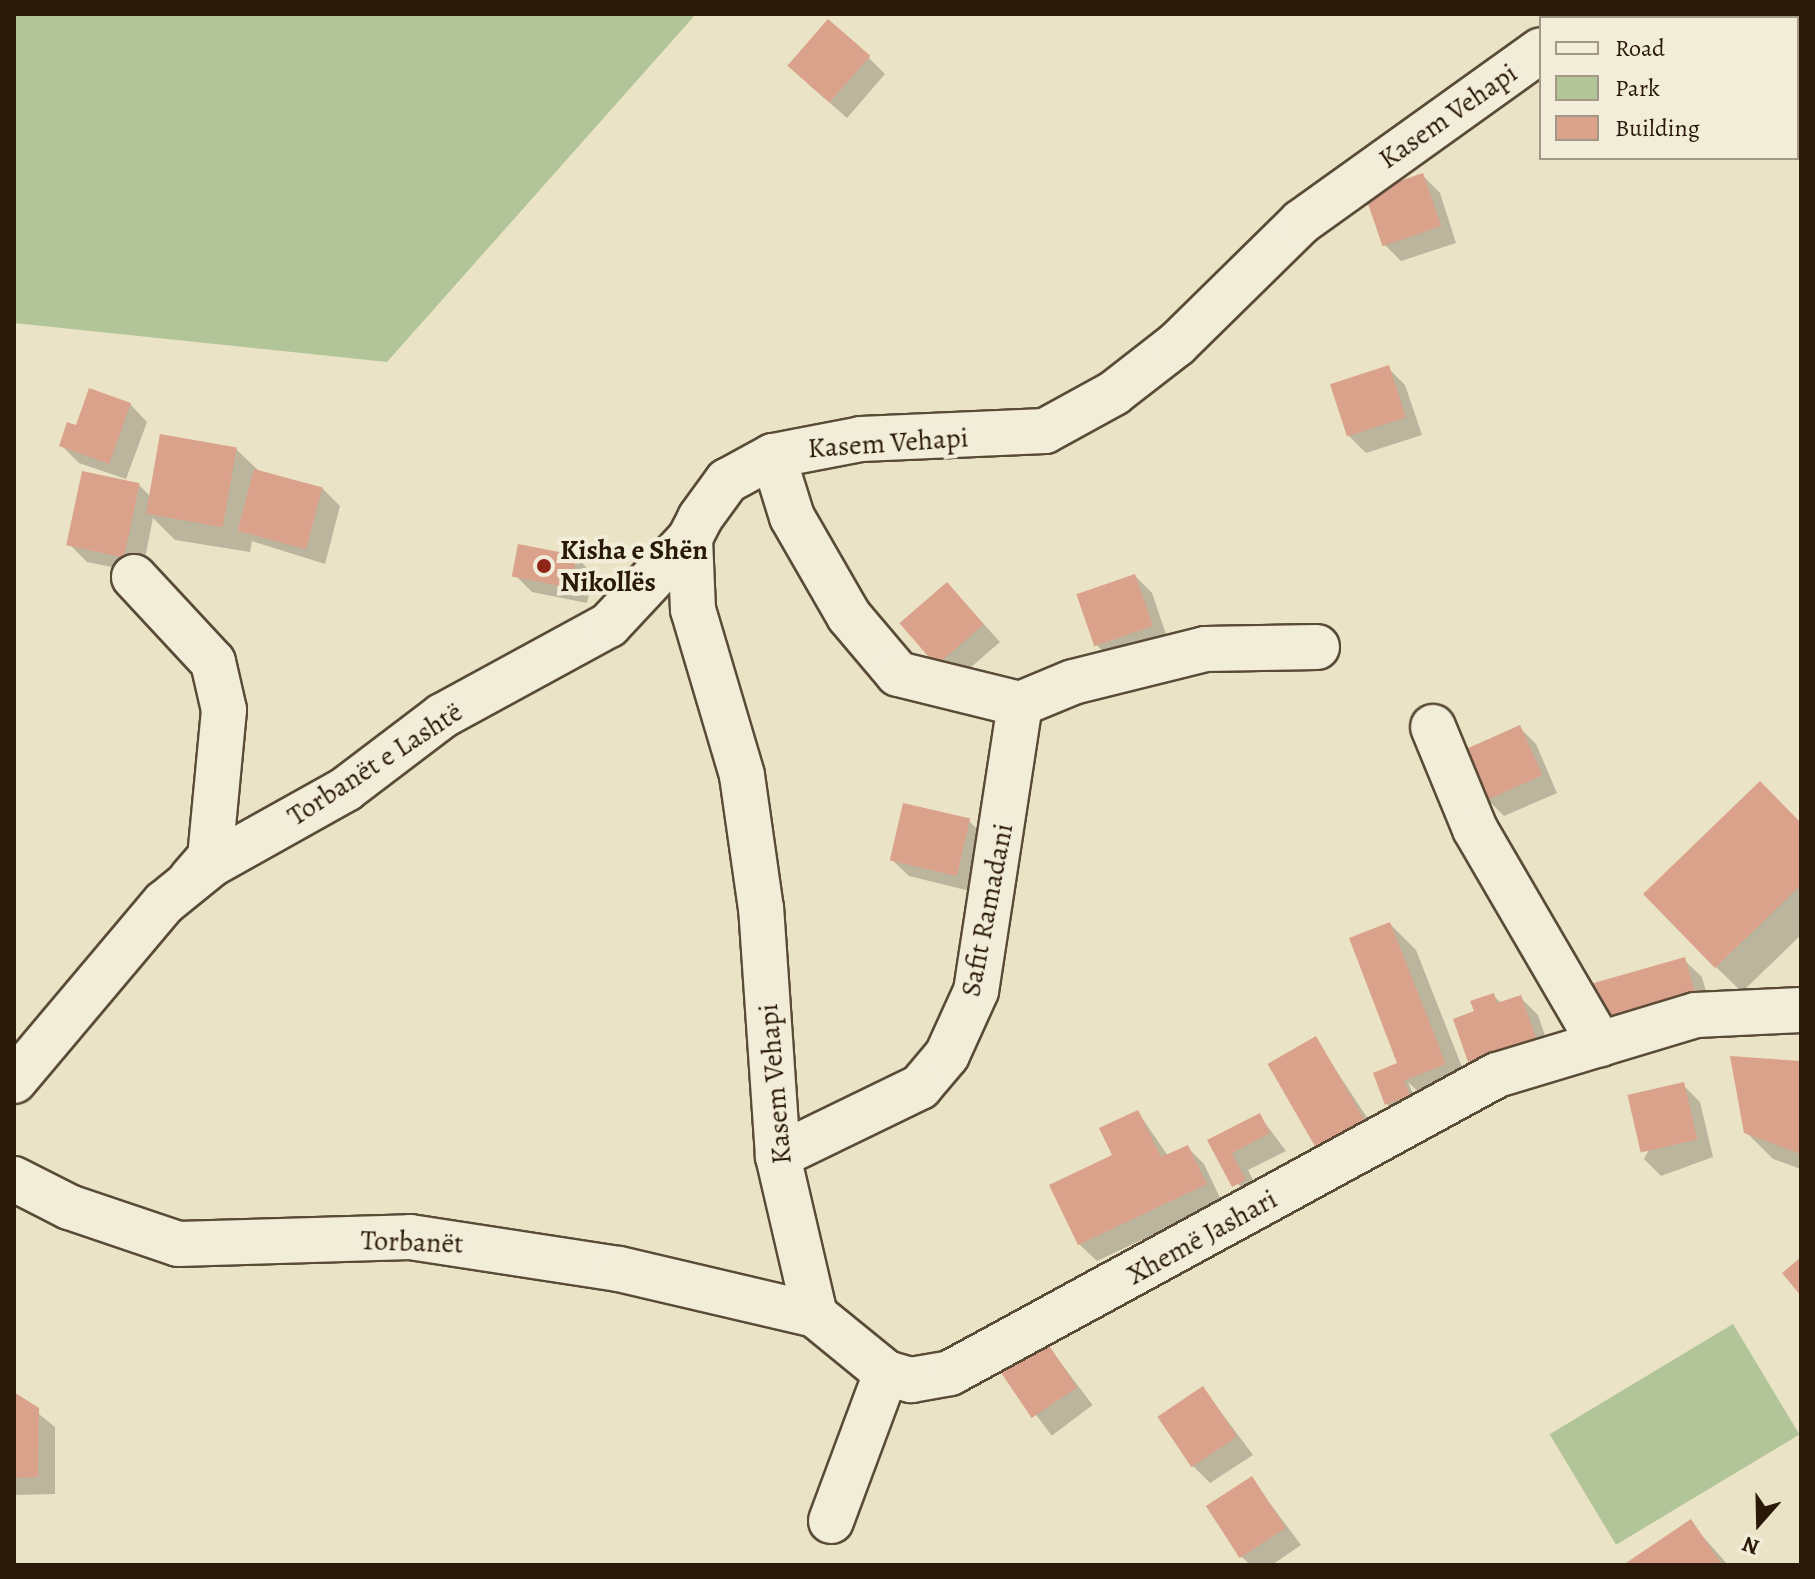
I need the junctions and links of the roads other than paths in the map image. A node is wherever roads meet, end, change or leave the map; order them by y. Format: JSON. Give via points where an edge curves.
{"nodes":[{"id":1,"x":1539,"y":51,"type":"edge"},
{"id":2,"x":773,"y":456,"type":"junction"},
{"id":3,"x":690,"y":538,"type":"junction"},
{"id":4,"x":134,"y":577,"type":"dead end"},
{"id":5,"x":1317,"y":647,"type":"dead end"},
{"id":6,"x":1020,"y":704,"type":"junction"},
{"id":7,"x":1433,"y":727,"type":"dead end"},
{"id":8,"x":183,"y":887,"type":"junction"},
{"id":9,"x":1801,"y":1010,"type":"edge"},
{"id":10,"x":1600,"y":1044,"type":"junction"},
{"id":11,"x":14,"y":1081,"type":"edge"},
{"id":12,"x":778,"y":1156,"type":"junction"},
{"id":13,"x":14,"y":1179,"type":"edge"},
{"id":14,"x":815,"y":1315,"type":"junction"},
{"id":15,"x":886,"y":1373,"type":"junction"},
{"id":16,"x":831,"y":1521,"type":"dead end"}],
"edges":[{"from":1,"to":2,"type":"street","name":"Kasem Vehapi","via":[[1301,222],[1177,344],[1114,393],[1045,431],[861,439]]},
{"from":2,"to":3,"type":"street","name":"Kasem Vehapi","via":[[727,481]]},
{"from":2,"to":6,"type":"street","via":[[792,517],[849,616],[898,674]]},
{"from":3,"to":8,"type":"street","name":"Torbanët e Lashtë","via":[[609,625],[442,716],[346,789]]},
{"from":3,"to":12,"type":"street","name":"Kasem Vehapi","via":[[693,610],[742,775],[761,909]]},
{"from":4,"to":8,"type":"street","via":[[213,662],[224,710],[210,857]]},
{"from":5,"to":6,"type":"street","via":[[1205,649],[1073,682]]},
{"from":6,"to":12,"type":"street","name":"Safit Ramadani","via":[[976,991],[947,1055],[920,1087]]},
{"from":7,"to":10,"type":"street","via":[[1475,829]]},
{"from":8,"to":11,"type":"street","name":"Torbanët e Lashtë"},
{"from":9,"to":10,"type":"street","name":"Xhemë Jashari","via":[[1696,1015]]},
{"from":10,"to":15,"type":"street","name":"Xhemë Jashari","via":[[1497,1075],[950,1373],[911,1380]]},
{"from":12,"to":14,"type":"street","name":"Kasem Vehapi"},
{"from":13,"to":14,"type":"street","name":"Torbanët","via":[[178,1244],[410,1237],[510,1248]]},
{"from":14,"to":15,"type":"street"},
{"from":15,"to":16,"type":"street"}]}
